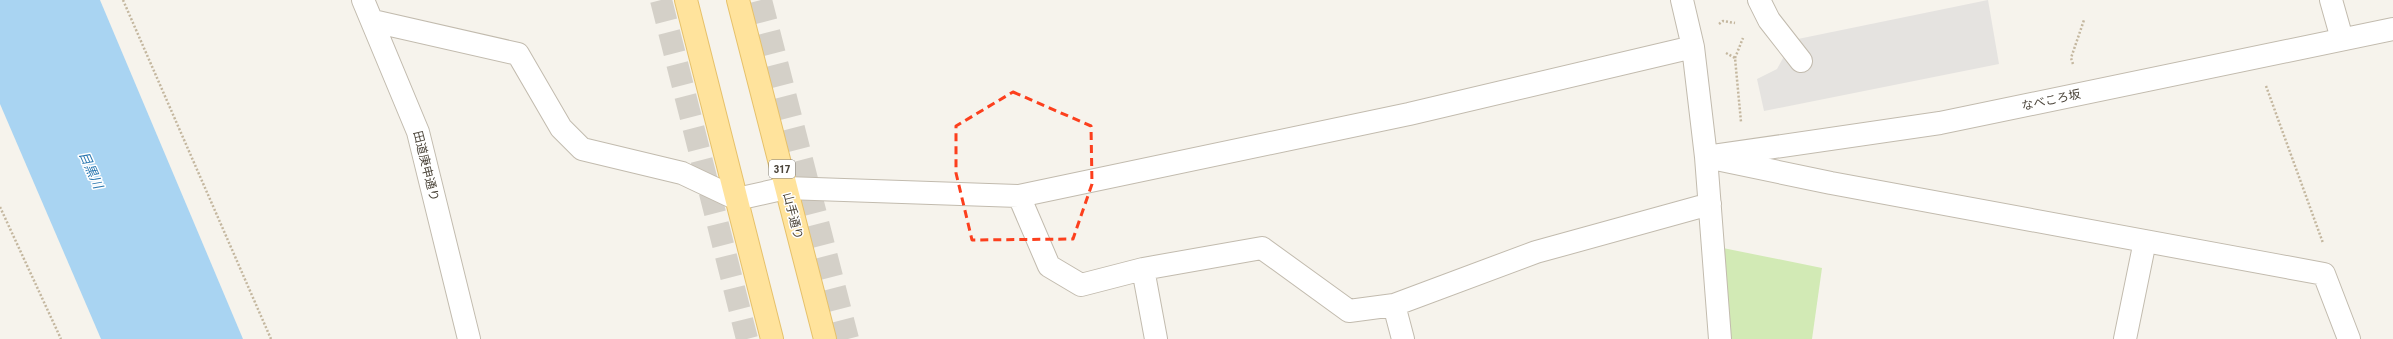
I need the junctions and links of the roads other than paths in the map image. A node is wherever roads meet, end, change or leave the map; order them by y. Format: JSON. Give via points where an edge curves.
{"nodes":[{"id":1,"x":363,"y":0,"type":"edge"},
{"id":2,"x":686,"y":0,"type":"edge"},
{"id":3,"x":738,"y":0,"type":"edge"},
{"id":4,"x":1682,"y":0,"type":"edge"},
{"id":5,"x":1760,"y":0,"type":"edge"},
{"id":6,"x":2331,"y":0,"type":"edge"},
{"id":7,"x":373,"y":21,"type":"junction"},
{"id":8,"x":2393,"y":29,"type":"edge"},
{"id":9,"x":2342,"y":39,"type":"junction"},
{"id":10,"x":1693,"y":47,"type":"junction"},
{"id":11,"x":1800,"y":61,"type":"dead end"},
{"id":12,"x":1706,"y":157,"type":"junction"},
{"id":13,"x":786,"y":188,"type":"junction"},
{"id":14,"x":1020,"y":196,"type":"junction"},
{"id":15,"x":737,"y":199,"type":"junction"},
{"id":16,"x":1710,"y":204,"type":"junction"},
{"id":17,"x":2145,"y":241,"type":"junction"},
{"id":18,"x":1143,"y":269,"type":"junction"},
{"id":19,"x":1394,"y":305,"type":"junction"},
{"id":20,"x":469,"y":339,"type":"edge"},
{"id":21,"x":772,"y":339,"type":"edge"},
{"id":22,"x":825,"y":339,"type":"edge"},
{"id":23,"x":1156,"y":339,"type":"edge"},
{"id":24,"x":1403,"y":339,"type":"edge"},
{"id":25,"x":1720,"y":339,"type":"edge"},
{"id":26,"x":2125,"y":339,"type":"edge"},
{"id":27,"x":2349,"y":339,"type":"edge"}],
"edges":[{"from":1,"to":7,"type":"street","name":"田道庚申通り"},
{"from":2,"to":15,"type":"main road"},
{"from":3,"to":13,"type":"main road","name":"山手通り","number":"317"},
{"from":4,"to":10,"type":"street"},
{"from":5,"to":11,"type":"street","via":[[1769,20]]},
{"from":6,"to":9,"type":"street"},
{"from":7,"to":15,"type":"street","via":[[518,54],[561,128],[582,149],[682,173]]},
{"from":7,"to":20,"type":"street","name":"田道庚申通り","via":[[418,132]]},
{"from":8,"to":9,"type":"street","name":"なべころ坂"},
{"from":9,"to":12,"type":"street","name":"なべころ坂","via":[[1940,123]]},
{"from":10,"to":12,"type":"street"},
{"from":10,"to":14,"type":"street","via":[[1409,114]]},
{"from":12,"to":16,"type":"street"},
{"from":12,"to":17,"type":"street"},
{"from":13,"to":14,"type":"street"},
{"from":13,"to":15,"type":"street"},
{"from":13,"to":22,"type":"main road","name":"山手通り","number":"317"},
{"from":14,"to":18,"type":"street","via":[[1049,266],[1081,284]]},
{"from":15,"to":21,"type":"main road"},
{"from":16,"to":19,"type":"street","via":[[1536,252]]},
{"from":16,"to":25,"type":"street"},
{"from":17,"to":26,"type":"street"},
{"from":17,"to":27,"type":"street","via":[[2324,274]]},
{"from":18,"to":19,"type":"street","via":[[1262,248],[1349,311]]},
{"from":18,"to":23,"type":"street"},
{"from":19,"to":24,"type":"street"}]}
